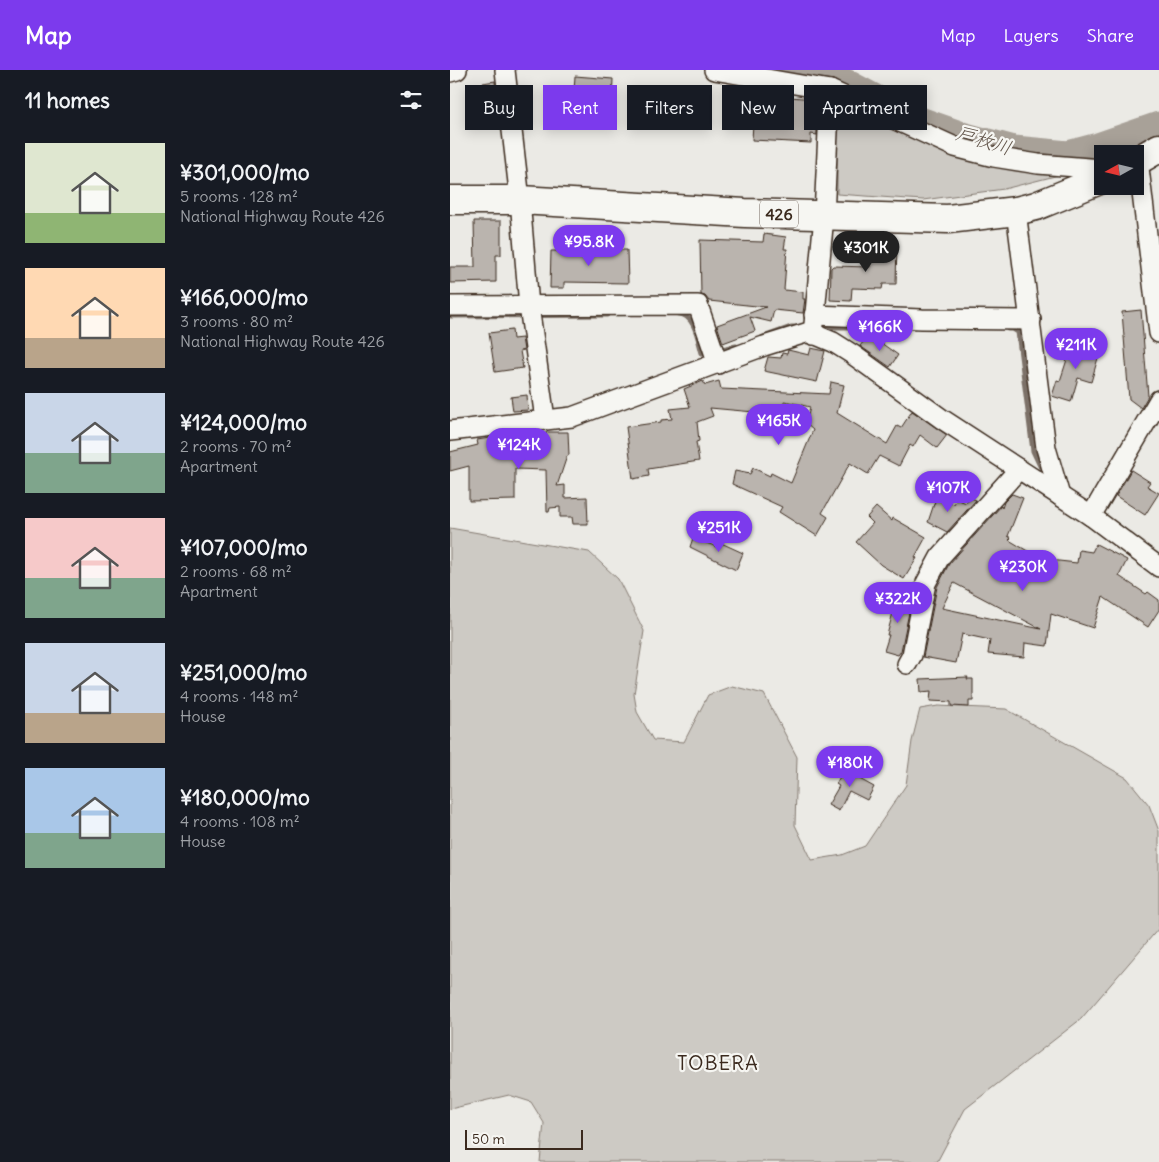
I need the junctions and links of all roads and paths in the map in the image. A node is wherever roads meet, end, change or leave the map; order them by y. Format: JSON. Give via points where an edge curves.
{"nodes":[{"id":1,"x":457,"y":70,"type":"edge"},
{"id":2,"x":505,"y":70,"type":"edge"},
{"id":3,"x":714,"y":70,"type":"edge"},
{"id":4,"x":450,"y":72,"type":"edge"},
{"id":5,"x":804,"y":86,"type":"edge"},
{"id":6,"x":828,"y":130,"type":"edge"},
{"id":7,"x":918,"y":130,"type":"edge"},
{"id":8,"x":1144,"y":156,"type":"edge"},
{"id":9,"x":1094,"y":168,"type":"edge"},
{"id":10,"x":1094,"y":182,"type":"edge"},
{"id":11,"x":450,"y":200,"type":"edge"},
{"id":12,"x":520,"y":200,"type":"junction"},
{"id":13,"x":1016,"y":211,"type":"junction"},
{"id":14,"x":824,"y":216,"type":"junction"},
{"id":15,"x":1154,"y":241,"type":"edge"},
{"id":16,"x":450,"y":306,"type":"edge"},
{"id":17,"x":530,"y":306,"type":"junction"},
{"id":18,"x":814,"y":315,"type":"junction"},
{"id":19,"x":1031,"y":320,"type":"junction"},
{"id":20,"x":1159,"y":333,"type":"edge"},
{"id":21,"x":813,"y":334,"type":"junction"},
{"id":22,"x":718,"y":364,"type":"junction"},
{"id":23,"x":1159,"y":400,"type":"edge"},
{"id":24,"x":545,"y":420,"type":"junction"},
{"id":25,"x":450,"y":431,"type":"edge"},
{"id":26,"x":1019,"y":469,"type":"junction"},
{"id":27,"x":1060,"y":496,"type":"junction"},
{"id":28,"x":1091,"y":516,"type":"junction"},
{"id":29,"x":1159,"y":567,"type":"edge"},
{"id":30,"x":907,"y":664,"type":"dead end"}],
"edges":[{"from":1,"to":4,"type":"street"},
{"from":2,"to":12,"type":"street"},
{"from":3,"to":5,"type":"street"},
{"from":6,"to":14,"type":"street"},
{"from":7,"to":9,"type":"street","via":[[955,147],[994,157]]},
{"from":8,"to":15,"type":"street"},
{"from":10,"to":13,"type":"highway","number":"426"},
{"from":11,"to":12,"type":"highway","number":"426"},
{"from":12,"to":14,"type":"highway","number":"426"},
{"from":12,"to":17,"type":"street"},
{"from":13,"to":14,"type":"highway","number":"426","via":[[948,219]]},
{"from":13,"to":19,"type":"street"},
{"from":14,"to":18,"type":"street"},
{"from":15,"to":20,"type":"street"},
{"from":16,"to":17,"type":"street"},
{"from":17,"to":22,"type":"street","via":[[698,304]]},
{"from":17,"to":24,"type":"street"},
{"from":18,"to":19,"type":"street"},
{"from":18,"to":21,"type":"street"},
{"from":19,"to":27,"type":"street","via":[[1046,448]]},
{"from":21,"to":22,"type":"street","via":[[809,332],[773,343]]},
{"from":21,"to":26,"type":"street","via":[[852,354]]},
{"from":22,"to":24,"type":"street","via":[[572,417]]},
{"from":23,"to":28,"type":"street"},
{"from":24,"to":25,"type":"street"},
{"from":26,"to":27,"type":"street"},
{"from":26,"to":30,"type":"street","via":[[936,563],[926,583],[912,655]]},
{"from":27,"to":28,"type":"street"},
{"from":28,"to":29,"type":"street"}]}
